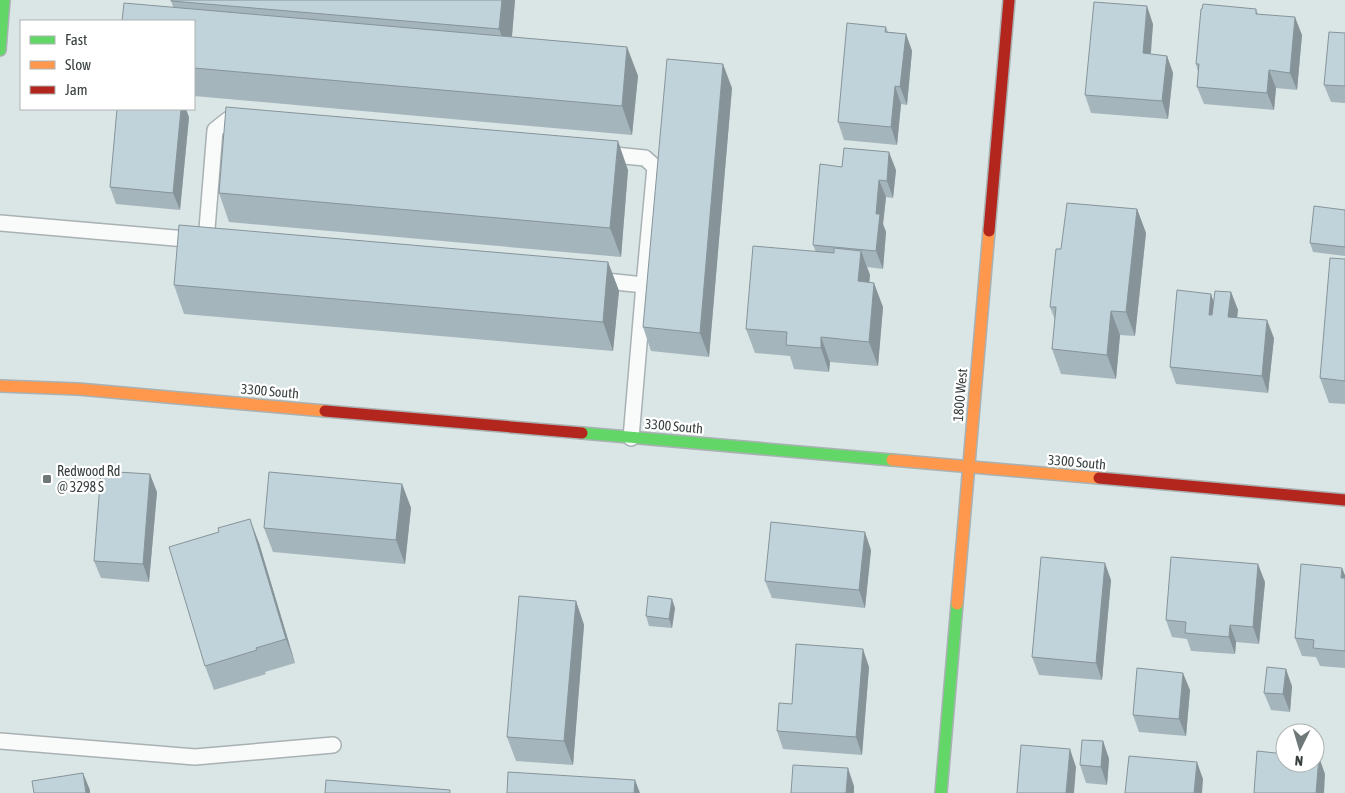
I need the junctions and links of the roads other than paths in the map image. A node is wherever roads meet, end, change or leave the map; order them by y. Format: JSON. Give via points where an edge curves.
{"nodes":[{"id":1,"x":4,"y":0,"type":"edge"},
{"id":2,"x":1010,"y":0,"type":"edge"},
{"id":3,"x":0,"y":50,"type":"edge"},
{"id":4,"x":259,"y":122,"type":"edge"},
{"id":5,"x":586,"y":153,"type":"edge"},
{"id":6,"x":0,"y":223,"type":"edge"},
{"id":7,"x":206,"y":241,"type":"junction"},
{"id":8,"x":225,"y":243,"type":"edge"},
{"id":9,"x":586,"y":279,"type":"edge"},
{"id":10,"x":644,"y":285,"type":"junction"},
{"id":11,"x":0,"y":386,"type":"edge"},
{"id":12,"x":631,"y":438,"type":"junction"},
{"id":13,"x":969,"y":467,"type":"junction"},
{"id":14,"x":1345,"y":500,"type":"edge"},
{"id":15,"x":0,"y":740,"type":"edge"},
{"id":16,"x":333,"y":746,"type":"dead end"},
{"id":17,"x":941,"y":793,"type":"edge"}],
"edges":[{"from":1,"to":3,"type":"street"},
{"from":2,"to":13,"type":"street","name":"1800 West"},
{"from":4,"to":7,"type":"lane","via":[[229,119],[215,130]]},
{"from":5,"to":10,"type":"lane","via":[[645,158],[656,167]]},
{"from":6,"to":7,"type":"lane"},
{"from":7,"to":8,"type":"lane"},
{"from":9,"to":10,"type":"lane"},
{"from":10,"to":12,"type":"lane"},
{"from":11,"to":12,"type":"street","name":"3300 South","via":[[88,390]]},
{"from":12,"to":13,"type":"street","name":"3300 South"},
{"from":13,"to":14,"type":"street","name":"3300 South"},
{"from":13,"to":17,"type":"street","name":"1800 West"},
{"from":15,"to":16,"type":"lane","via":[[196,757]]}]}
